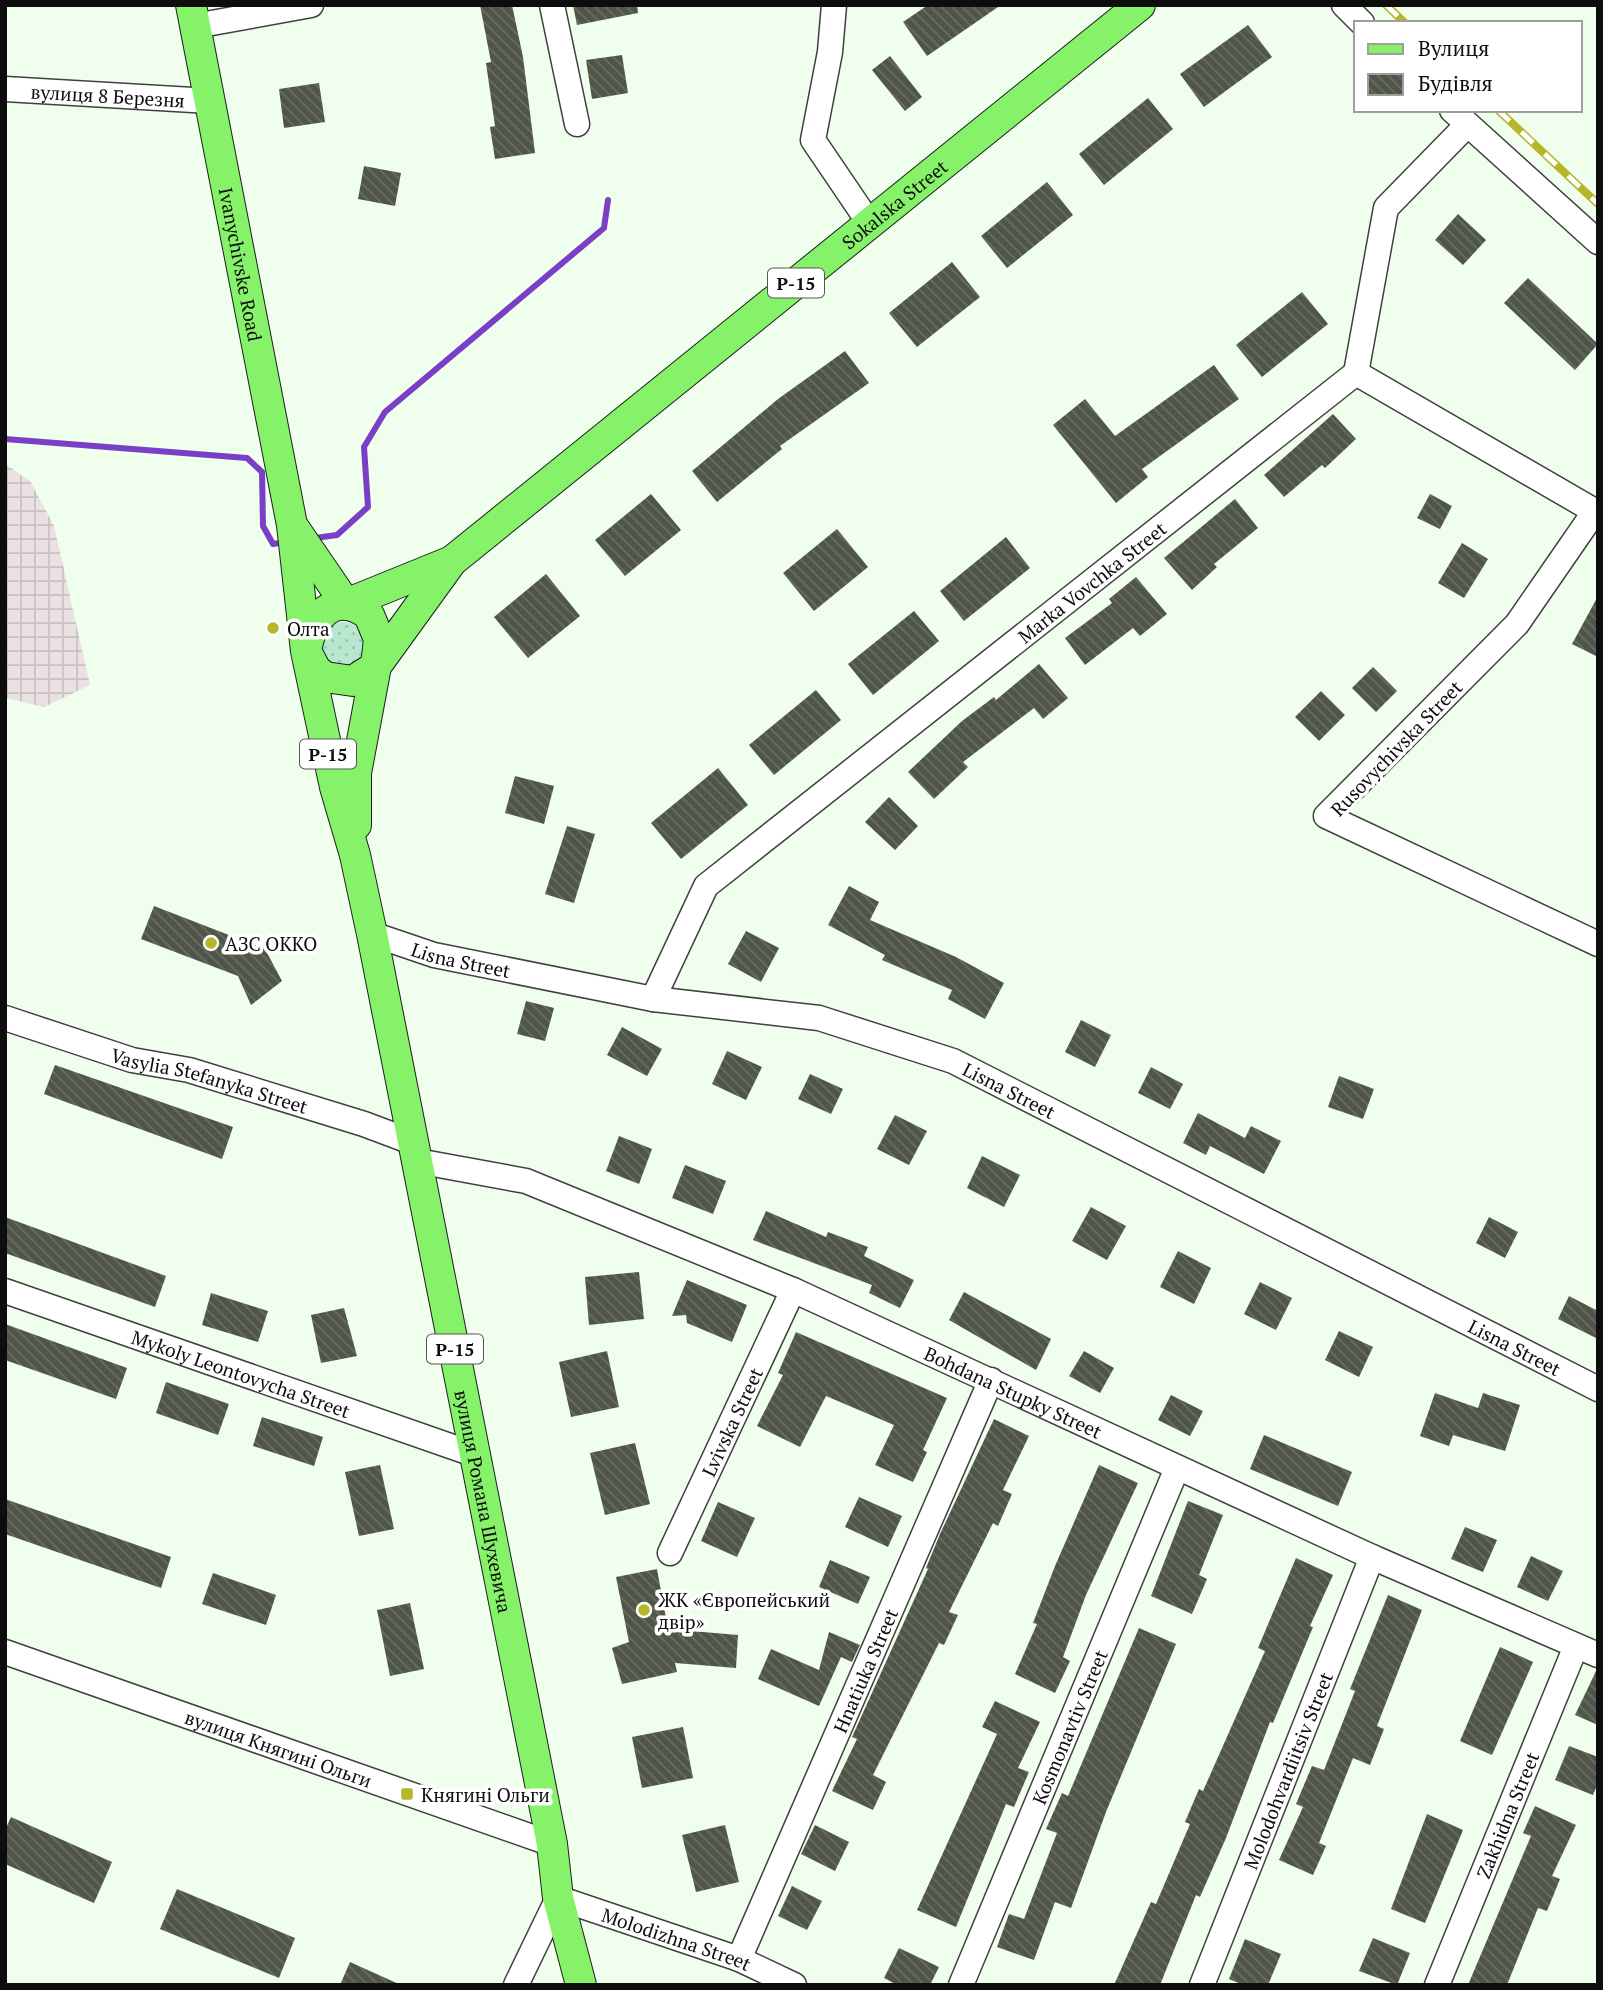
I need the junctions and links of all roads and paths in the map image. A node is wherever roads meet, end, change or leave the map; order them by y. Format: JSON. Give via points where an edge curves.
{"nodes":[{"id":1,"x":311,"y":5,"type":"edge"},
{"id":2,"x":552,"y":5,"type":"edge"},
{"id":3,"x":834,"y":5,"type":"edge"},
{"id":4,"x":1140,"y":5,"type":"edge"},
{"id":5,"x":1344,"y":5,"type":"edge"},
{"id":6,"x":193,"y":16,"type":"edge"},
{"id":7,"x":1360,"y":21,"type":"edge"},
{"id":8,"x":5,"y":89,"type":"edge"},
{"id":9,"x":210,"y":102,"type":"junction"},
{"id":10,"x":1459,"y":118,"type":"edge"},
{"id":11,"x":577,"y":124,"type":"dead end"},
{"id":12,"x":870,"y":224,"type":"junction"},
{"id":13,"x":1598,"y":242,"type":"edge"},
{"id":14,"x":1356,"y":373,"type":"junction"},
{"id":15,"x":1597,"y":512,"type":"edge"},
{"id":16,"x":292,"y":525,"type":"junction"},
{"id":17,"x":452,"y":561,"type":"junction"},
{"id":18,"x":346,"y":604,"type":"junction"},
{"id":19,"x":306,"y":651,"type":"junction"},
{"id":20,"x":376,"y":666,"type":"junction"},
{"id":21,"x":355,"y":855,"type":"junction"},
{"id":22,"x":372,"y":933,"type":"junction"},
{"id":23,"x":1598,"y":944,"type":"edge"},
{"id":24,"x":653,"y":999,"type":"junction"},
{"id":25,"x":5,"y":1018,"type":"edge"},
{"id":26,"x":414,"y":1151,"type":"junction"},
{"id":27,"x":793,"y":1290,"type":"junction"},
{"id":28,"x":5,"y":1291,"type":"edge"},
{"id":29,"x":991,"y":1380,"type":"junction"},
{"id":30,"x":1598,"y":1389,"type":"edge"},
{"id":31,"x":476,"y":1455,"type":"junction"},
{"id":32,"x":1178,"y":1468,"type":"junction"},
{"id":33,"x":670,"y":1553,"type":"dead end"},
{"id":34,"x":1372,"y":1557,"type":"junction"},
{"id":35,"x":1587,"y":1651,"type":"edge"},
{"id":36,"x":5,"y":1652,"type":"edge"},
{"id":37,"x":552,"y":1844,"type":"junction"},
{"id":38,"x":558,"y":1898,"type":"junction"},
{"id":39,"x":739,"y":1959,"type":"junction"},
{"id":40,"x":516,"y":1985,"type":"edge"},
{"id":41,"x":581,"y":1985,"type":"edge"},
{"id":42,"x":794,"y":1985,"type":"edge"},
{"id":43,"x":961,"y":1985,"type":"edge"},
{"id":44,"x":1202,"y":1985,"type":"edge"},
{"id":45,"x":1437,"y":1985,"type":"edge"}],
"edges":[{"from":1,"to":6,"type":"street"},
{"from":2,"to":11,"type":"street"},
{"from":3,"to":12,"type":"street","via":[[813,139]]},
{"from":4,"to":12,"type":"main road","name":"Sokalska Street","number":"Р-15"},
{"from":5,"to":7,"type":"street"},
{"from":6,"to":9,"type":"main road","name":"Ivanychivske Road"},
{"from":8,"to":9,"type":"street","name":"вулиця 8 Березня"},
{"from":9,"to":16,"type":"main road","name":"Ivanychivske Road"},
{"from":10,"to":13,"type":"street"},
{"from":10,"to":14,"type":"street","via":[[1387,208]]},
{"from":12,"to":17,"type":"main road","name":"Sokalska Street","number":"Р-15"},
{"from":14,"to":15,"type":"street"},
{"from":14,"to":24,"type":"street","name":"Marka Vovchka Street","via":[[706,886]]},
{"from":15,"to":23,"type":"street","name":"Rusovychivska Street","via":[[1517,624],[1326,816]]},
{"from":16,"to":18,"type":"main road"},
{"from":16,"to":19,"type":"main road","name":"Ivanychivske Road"},
{"from":17,"to":18,"type":"main road","number":"Р-15"},
{"from":17,"to":20,"type":"main road","number":"Р-15"},
{"from":18,"to":19,"type":"main road","number":"Р-15","via":[[320,615],[310,631]]},
{"from":18,"to":20,"type":"main road","number":"Р-15","via":[[363,611],[374,624],[379,639]]},
{"from":19,"to":20,"type":"main road","number":"Р-15","via":[[316,670],[333,680],[353,681]]},
{"from":19,"to":21,"type":"main road","number":"Р-15","via":[[335,787]]},
{"from":20,"to":21,"type":"main road","number":"Р-15","via":[[356,773]]},
{"from":21,"to":22,"type":"main road","name":"вулиця Романа Шухевича","number":"Р-15"},
{"from":22,"to":24,"type":"street","name":"Lisna Street","via":[[434,955]]},
{"from":22,"to":26,"type":"main road","name":"вулиця Романа Шухевича","number":"Р-15"},
{"from":24,"to":30,"type":"street","name":"Lisna Street","via":[[819,1018],[953,1061]]},
{"from":25,"to":26,"type":"street","name":"Vasylia Stefanyka Street","via":[[132,1060],[189,1070],[364,1124]]},
{"from":26,"to":27,"type":"street","name":"Bohdana Stupky Street","via":[[526,1181]]},
{"from":26,"to":31,"type":"main road","name":"вулиця Романа Шухевича","number":"Р-15"},
{"from":27,"to":29,"type":"street","name":"Bohdana Stupky Street"},
{"from":27,"to":33,"type":"street","name":"Lvivska Street"},
{"from":28,"to":31,"type":"street","name":"Mykoly Leontovycha Street"},
{"from":29,"to":32,"type":"street","name":"Bohdana Stupky Street"},
{"from":29,"to":39,"type":"street","name":"Hnatiuka Street"},
{"from":31,"to":37,"type":"main road","name":"вулиця Романа Шухевича","number":"Р-15"},
{"from":32,"to":34,"type":"street","name":"Bohdana Stupky Street"},
{"from":32,"to":43,"type":"street","name":"Kosmonavtiv Street"},
{"from":34,"to":35,"type":"street","name":"Bohdana Stupky Street"},
{"from":34,"to":44,"type":"street","name":"Molodohvardiitsiv Street"},
{"from":35,"to":45,"type":"street","name":"Zakhidna Street"},
{"from":36,"to":37,"type":"street","name":"вулиця Княгині Ольги"},
{"from":37,"to":38,"type":"main road","name":"вулиця Романа Шухевича","number":"Р-15"},
{"from":38,"to":39,"type":"street","name":"Molodizhna Street"},
{"from":38,"to":40,"type":"street"},
{"from":38,"to":41,"type":"main road","name":"вулиця Романа Шухевича","number":"Р-15"},
{"from":39,"to":42,"type":"street","name":"Molodizhna Street"}]}
